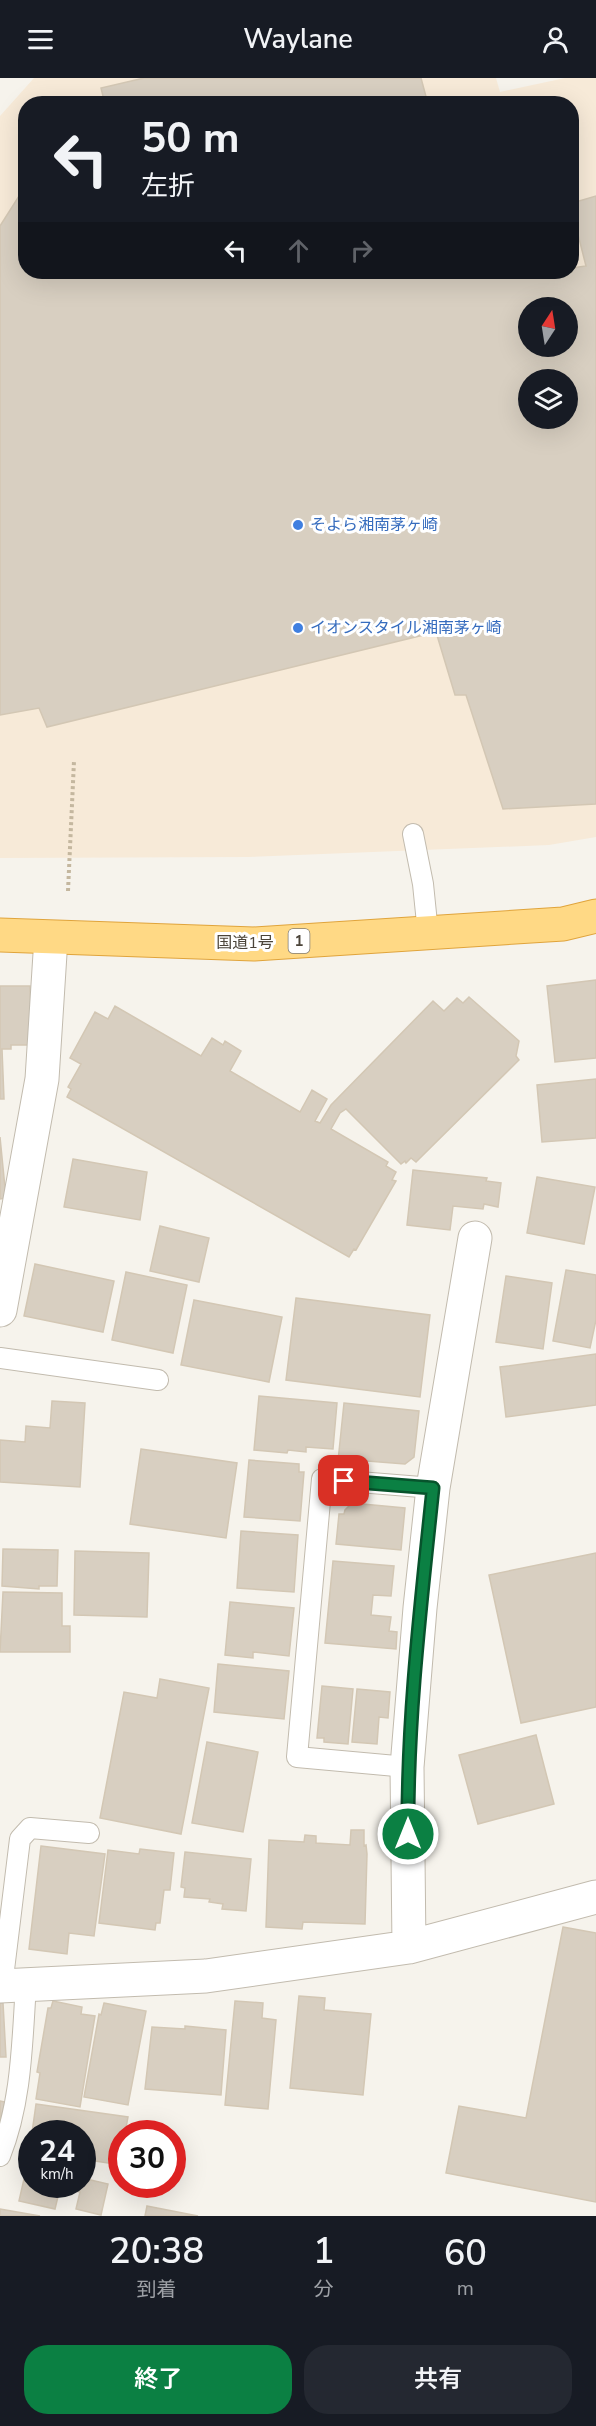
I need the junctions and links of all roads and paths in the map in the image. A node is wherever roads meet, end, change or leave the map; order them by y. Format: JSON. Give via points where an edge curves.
{"nodes":[{"id":1,"x":74,"y":761,"type":"dead end"},
{"id":2,"x":413,"y":834,"type":"dead end"},
{"id":3,"x":68,"y":891,"type":"dead end"},
{"id":4,"x":596,"y":916,"type":"edge"},
{"id":5,"x":428,"y":933,"type":"junction"},
{"id":6,"x":0,"y":935,"type":"edge"},
{"id":7,"x":51,"y":938,"type":"junction"},
{"id":8,"x":475,"y":1238,"type":"dead end"},
{"id":9,"x":0,"y":1310,"type":"edge"},
{"id":10,"x":0,"y":1358,"type":"edge"},
{"id":11,"x":158,"y":1380,"type":"dead end"},
{"id":12,"x":433,"y":1488,"type":"junction"},
{"id":13,"x":407,"y":1767,"type":"junction"},
{"id":14,"x":89,"y":1833,"type":"dead end"},
{"id":15,"x":596,"y":1897,"type":"edge"},
{"id":16,"x":409,"y":1947,"type":"junction"},
{"id":17,"x":9,"y":1986,"type":"edge"},
{"id":18,"x":0,"y":2156,"type":"edge"}],
"edges":[{"from":1,"to":3,"type":"path"},
{"from":2,"to":5,"type":"lane"},
{"from":4,"to":5,"type":"highway","name":"国道1号","number":"1","via":[[563,924]]},
{"from":5,"to":7,"type":"highway","name":"国道1号","number":"1","via":[[254,944]]},
{"from":6,"to":7,"type":"highway","name":"国道1号","number":"1"},
{"from":7,"to":9,"type":"street","via":[[42,1079]]},
{"from":8,"to":12,"type":"street"},
{"from":10,"to":11,"type":"lane"},
{"from":12,"to":13,"type":"street"},
{"from":12,"to":13,"type":"lane","via":[[322,1479],[297,1757]]},
{"from":13,"to":16,"type":"street"},
{"from":14,"to":17,"type":"lane","via":[[30,1828],[20,1839]]},
{"from":15,"to":16,"type":"street"},
{"from":16,"to":17,"type":"street","via":[[206,1977]]},
{"from":17,"to":18,"type":"lane","via":[[19,2084],[11,2128]]}]}
